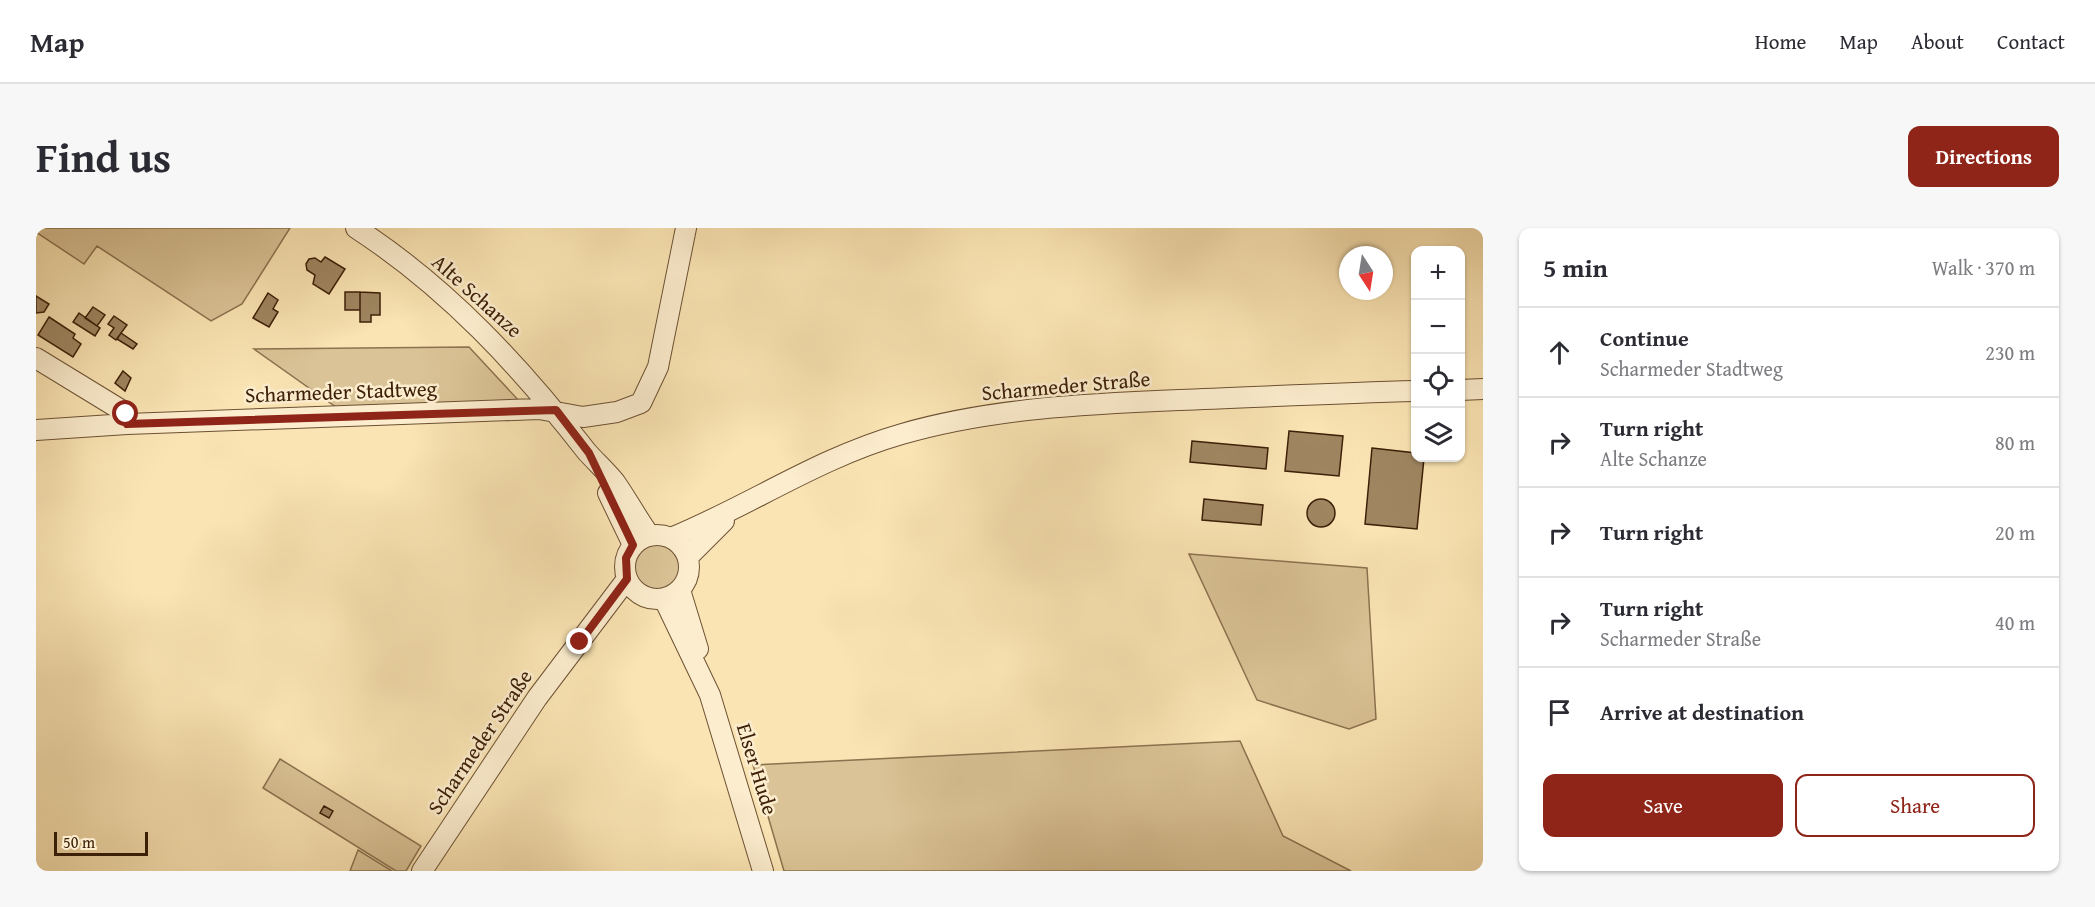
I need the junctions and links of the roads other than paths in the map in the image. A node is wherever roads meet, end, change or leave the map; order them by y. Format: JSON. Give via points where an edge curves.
{"nodes":[{"id":1,"x":356,"y":228,"type":"edge"},
{"id":2,"x":686,"y":228,"type":"edge"},
{"id":3,"x":36,"y":358,"type":"edge"},
{"id":4,"x":1483,"y":389,"type":"edge"},
{"id":5,"x":1465,"y":390,"type":"edge"},
{"id":6,"x":1411,"y":391,"type":"edge"},
{"id":7,"x":556,"y":410,"type":"junction"},
{"id":8,"x":127,"y":424,"type":"junction"},
{"id":9,"x":36,"y":430,"type":"edge"},
{"id":10,"x":740,"y":507,"type":"junction"},
{"id":11,"x":671,"y":538,"type":"junction"},
{"id":12,"x":642,"y":540,"type":"junction"},
{"id":13,"x":688,"y":557,"type":"junction"},
{"id":14,"x":633,"y":586,"type":"junction"},
{"id":15,"x":672,"y":594,"type":"junction"},
{"id":16,"x":422,"y":871,"type":"edge"},
{"id":17,"x":763,"y":871,"type":"edge"}],
"edges":[{"from":1,"to":7,"type":"street","name":"Alte Schanze","via":[[453,301]]},
{"from":2,"to":7,"type":"street","via":[[658,367],[641,403],[617,412],[583,417]]},
{"from":3,"to":8,"type":"street","via":[[126,414]]},
{"from":4,"to":5,"type":"street"},
{"from":6,"to":10,"type":"street","name":"Scharmeder Straße","via":[[1111,403],[1007,412],[874,443],[807,469]]},
{"from":7,"to":8,"type":"street","name":"Scharmeder Stadtweg"},
{"from":7,"to":12,"type":"street","name":"Alte Schanze","via":[[589,453]]},
{"from":8,"to":9,"type":"street","name":"Scharmeder Stadtweg"},
{"from":10,"to":11,"type":"street","name":"Scharmeder Straße"},
{"from":10,"to":13,"type":"street","name":"Scharmeder Straße"},
{"from":11,"to":12,"type":"street"},
{"from":11,"to":13,"type":"street"},
{"from":12,"to":14,"type":"street","via":[[626,558]]},
{"from":13,"to":15,"type":"street","via":[[689,571]]},
{"from":14,"to":15,"type":"street","via":[[656,599]]},
{"from":14,"to":16,"type":"street","name":"Scharmeder Straße","via":[[580,642],[537,698]]},
{"from":15,"to":17,"type":"street","name":"Elser Hude","via":[[696,636],[704,681]]}]}
